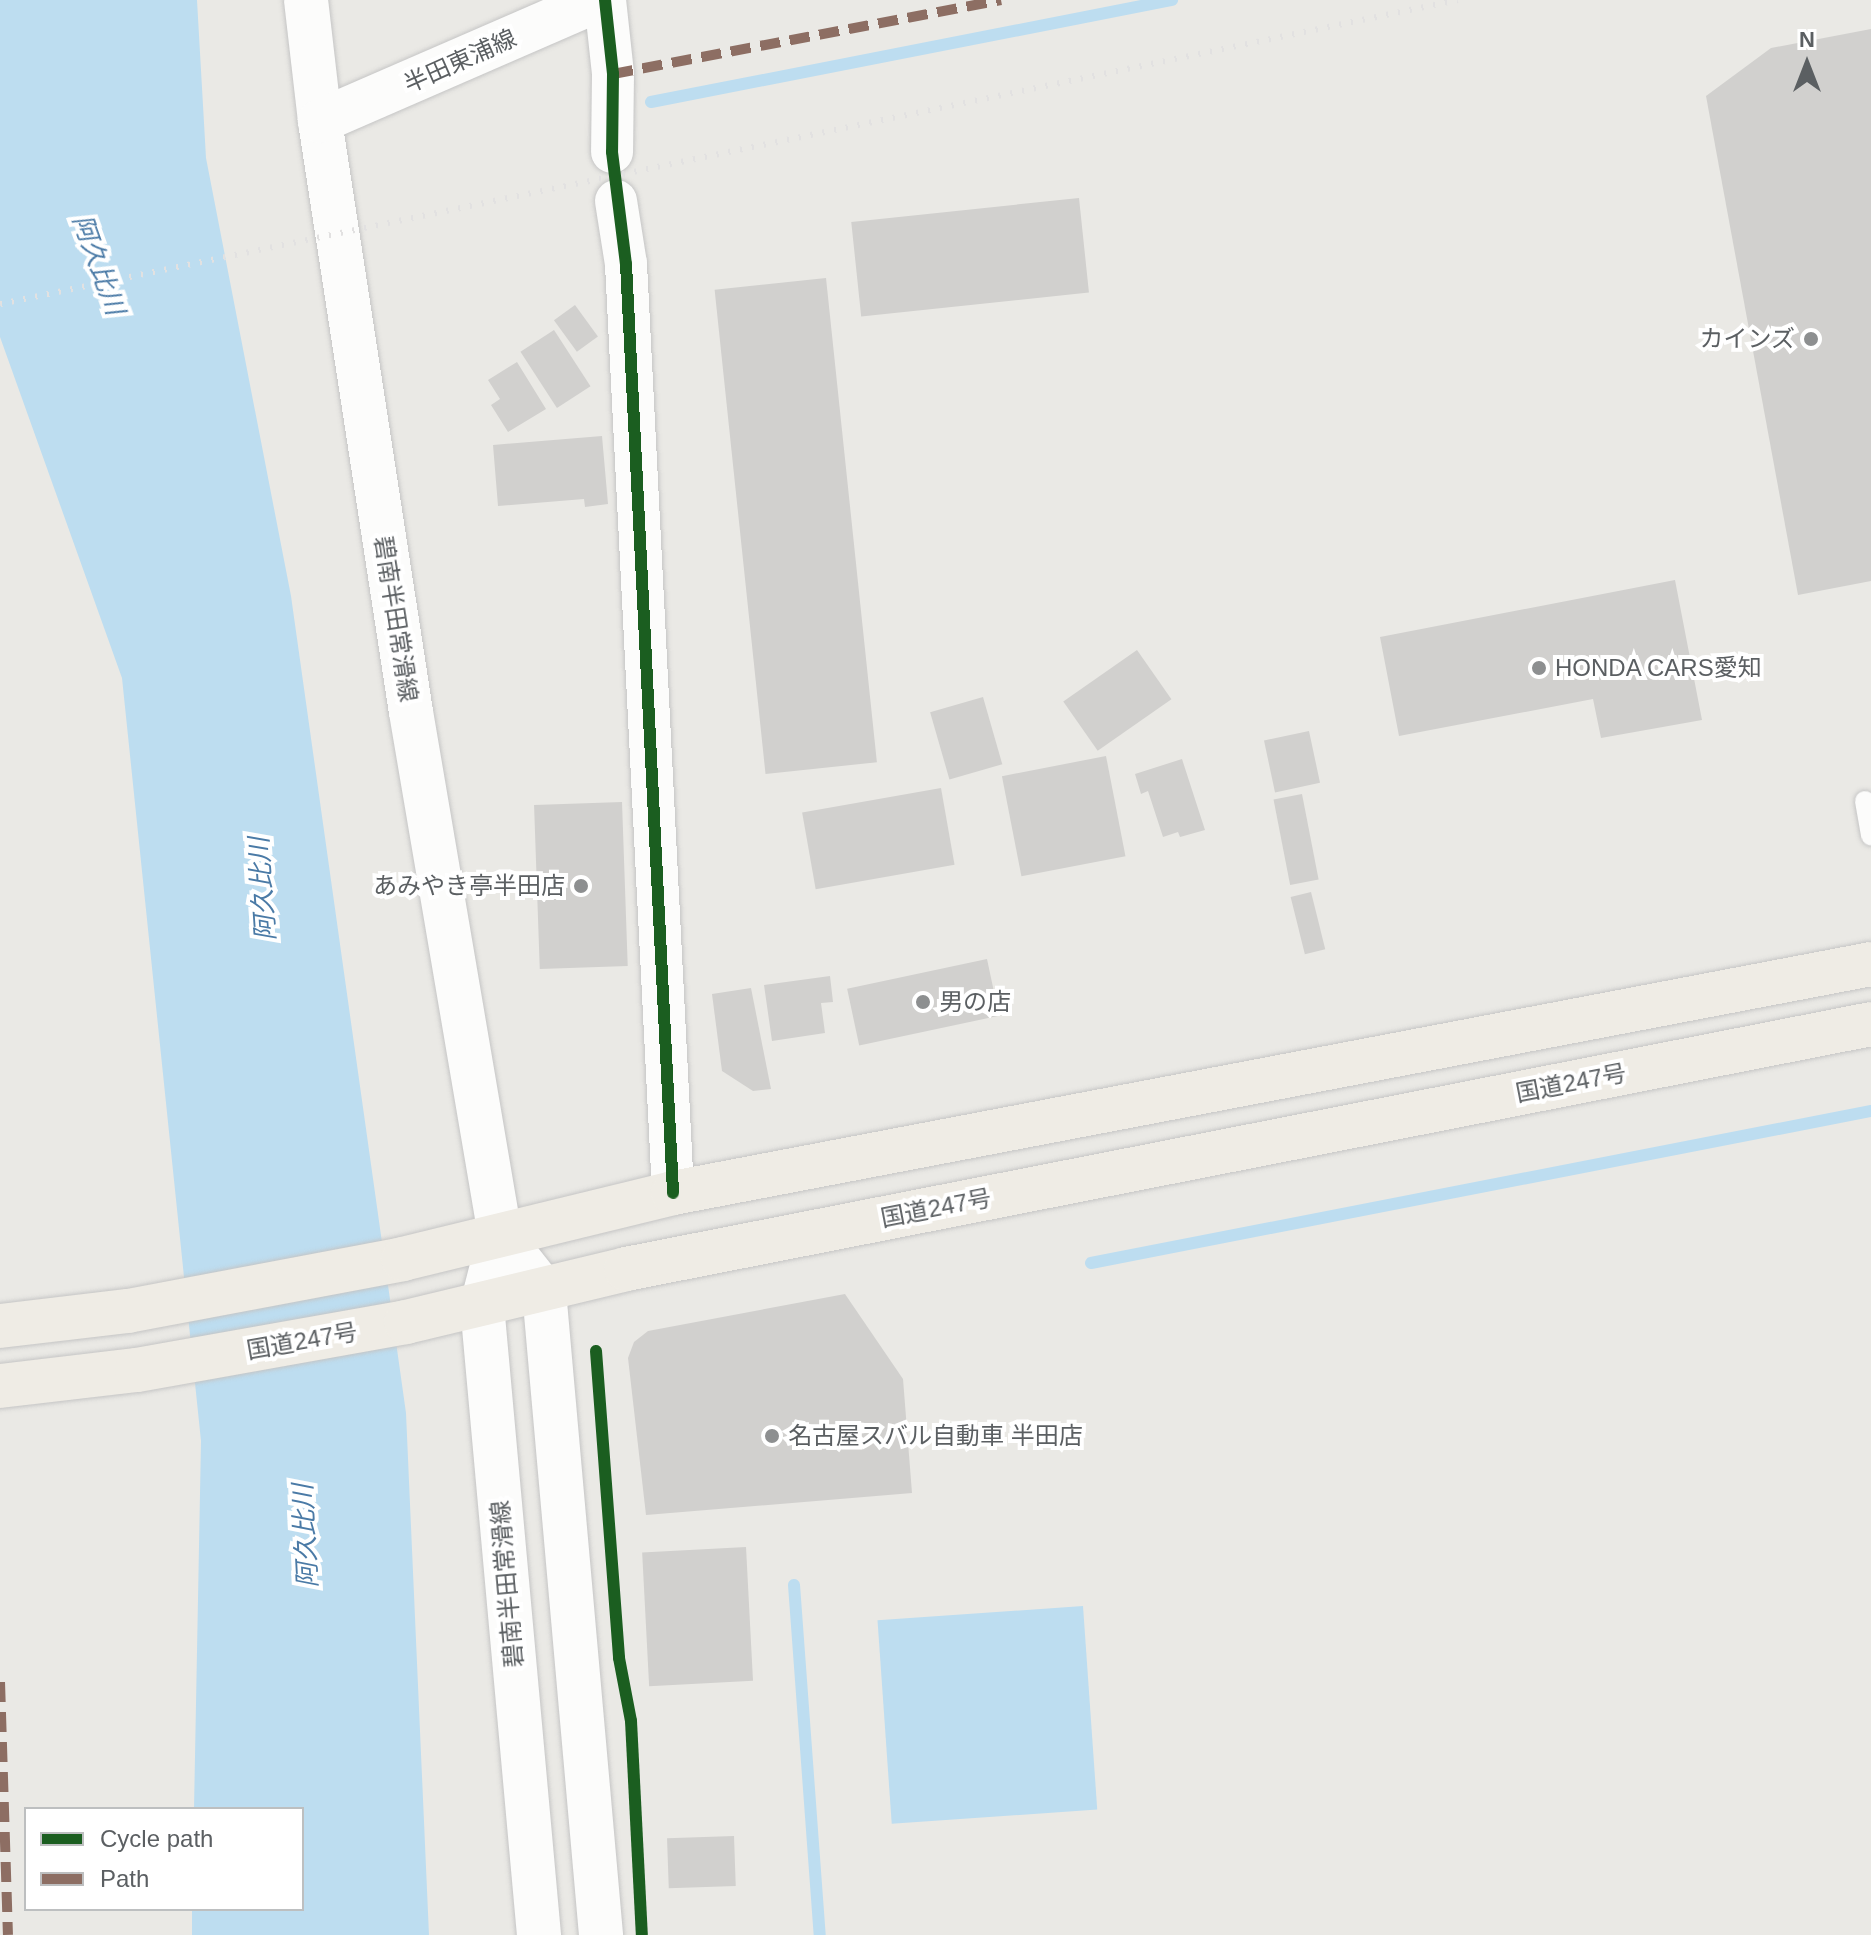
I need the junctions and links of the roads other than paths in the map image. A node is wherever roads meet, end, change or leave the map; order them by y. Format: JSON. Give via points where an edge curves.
{"nodes":[{"id":1,"x":306,"y":0,"type":"edge"},
{"id":2,"x":598,"y":0,"type":"edge"},
{"id":3,"x":605,"y":0,"type":"edge"},
{"id":4,"x":320,"y":121,"type":"junction"},
{"id":5,"x":612,"y":152,"type":"dead end"},
{"id":6,"x":616,"y":201,"type":"dead end"},
{"id":7,"x":1865,"y":801,"type":"dead end"},
{"id":8,"x":1871,"y":835,"type":"edge"},
{"id":9,"x":1871,"y":964,"type":"edge"},
{"id":10,"x":1871,"y":1024,"type":"edge"},
{"id":11,"x":673,"y":1193,"type":"junction"},
{"id":12,"x":500,"y":1235,"type":"junction"},
{"id":13,"x":544,"y":1291,"type":"junction"},
{"id":14,"x":482,"y":1305,"type":"junction"},
{"id":15,"x":3,"y":1326,"type":"edge"},
{"id":16,"x":4,"y":1386,"type":"edge"},
{"id":17,"x":600,"y":1934,"type":"edge"},
{"id":18,"x":539,"y":1935,"type":"edge"}],
"edges":[{"from":1,"to":4,"type":"main road","name":"碧南半田常滑線"},
{"from":2,"to":4,"type":"main road","name":"半田東浦線"},
{"from":3,"to":5,"type":"street","via":[[613,74]]},
{"from":4,"to":12,"type":"main road","name":"碧南半田常滑線","via":[[411,712]]},
{"from":6,"to":11,"type":"street","via":[[626,264]]},
{"from":7,"to":8,"type":"lane"},
{"from":9,"to":11,"type":"highway"},
{"from":10,"to":13,"type":"highway","name":"国道247号","via":[[626,1269]]},
{"from":11,"to":12,"type":"highway"},
{"from":12,"to":13,"type":"main road","name":"碧南半田常滑線"},
{"from":12,"to":14,"type":"main road","name":"碧南半田常滑線"},
{"from":12,"to":15,"type":"highway","via":[[403,1259],[128,1311]]},
{"from":13,"to":14,"type":"highway","name":"国道247号"},
{"from":13,"to":17,"type":"main road","via":[[579,1663],[600,1732],[605,1814]]},
{"from":14,"to":16,"type":"highway","name":"国道247号","via":[[137,1370]]},
{"from":14,"to":18,"type":"main road","name":"碧南半田常滑線"}]}
